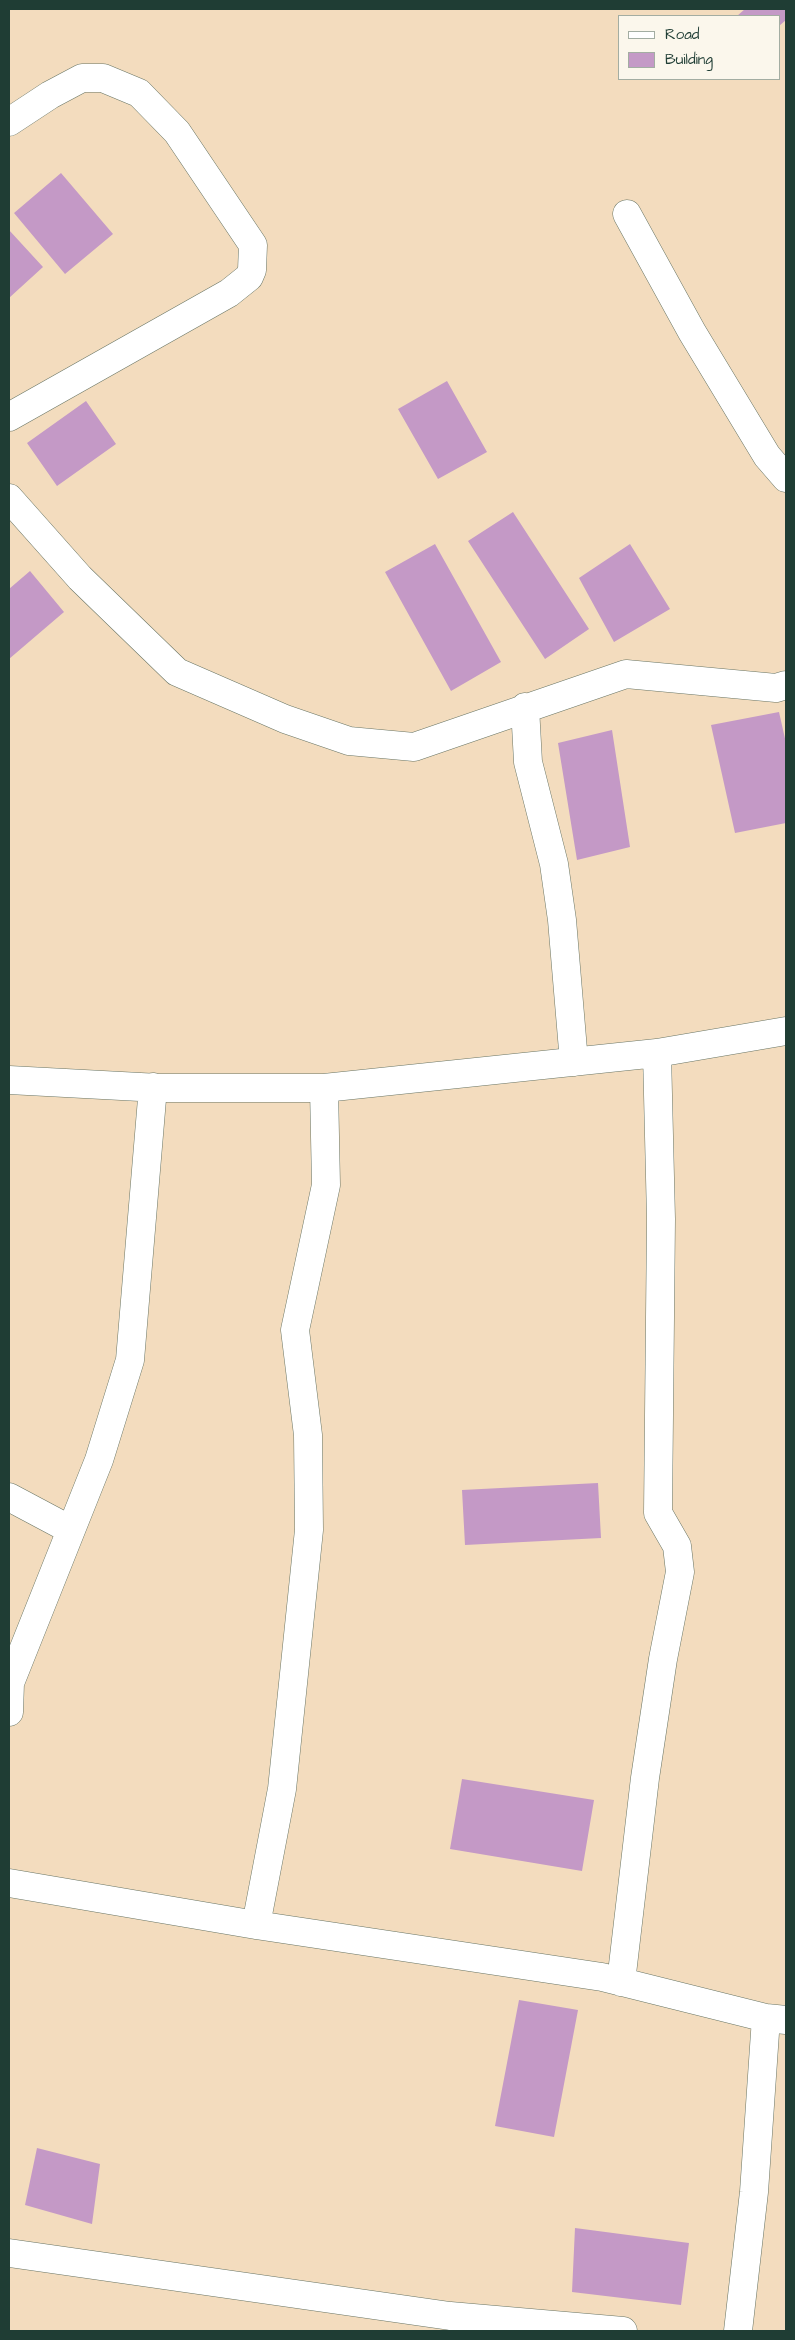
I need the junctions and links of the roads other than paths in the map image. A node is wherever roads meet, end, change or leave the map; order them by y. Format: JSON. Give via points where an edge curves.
{"nodes":[{"id":1,"x":9,"y":122,"type":"edge"},
{"id":2,"x":626,"y":214,"type":"dead end"},
{"id":3,"x":9,"y":417,"type":"edge"},
{"id":4,"x":786,"y":478,"type":"edge"},
{"id":5,"x":9,"y":498,"type":"edge"},
{"id":6,"x":786,"y":685,"type":"edge"},
{"id":7,"x":525,"y":707,"type":"junction"},
{"id":8,"x":786,"y":1032,"type":"edge"},
{"id":9,"x":657,"y":1053,"type":"junction"},
{"id":10,"x":574,"y":1062,"type":"junction"},
{"id":11,"x":9,"y":1080,"type":"edge"},
{"id":12,"x":153,"y":1087,"type":"junction"},
{"id":13,"x":324,"y":1088,"type":"junction"},
{"id":14,"x":9,"y":1497,"type":"edge"},
{"id":15,"x":71,"y":1530,"type":"junction"},
{"id":16,"x":10,"y":1683,"type":"edge"},
{"id":17,"x":9,"y":1712,"type":"edge"},
{"id":18,"x":9,"y":1883,"type":"edge"},
{"id":19,"x":256,"y":1925,"type":"junction"},
{"id":20,"x":621,"y":1982,"type":"junction"},
{"id":21,"x":776,"y":2019,"type":"edge"},
{"id":22,"x":9,"y":2253,"type":"edge"},
{"id":23,"x":623,"y":2331,"type":"edge"},
{"id":24,"x":738,"y":2331,"type":"edge"}],
"edges":[{"from":1,"to":3,"type":"street","via":[[82,78],[103,78],[139,93],[177,132],[253,245],[249,277],[229,292]]},
{"from":2,"to":4,"type":"street","via":[[762,448]]},
{"from":5,"to":7,"type":"street","via":[[80,578],[177,672],[285,719],[349,741],[414,747]]},
{"from":6,"to":7,"type":"street","via":[[776,688],[626,674]]},
{"from":7,"to":10,"type":"street","via":[[528,762],[554,864],[562,920]]},
{"from":8,"to":9,"type":"street"},
{"from":9,"to":10,"type":"street"},
{"from":9,"to":20,"type":"street","via":[[661,1219],[658,1513],[677,1546],[680,1572],[645,1778]]},
{"from":10,"to":13,"type":"street"},
{"from":11,"to":12,"type":"street"},
{"from":12,"to":13,"type":"street"},
{"from":12,"to":15,"type":"street","via":[[130,1360],[99,1460]]},
{"from":13,"to":19,"type":"street","via":[[326,1185],[296,1330],[308,1435],[309,1530],[282,1789]]},
{"from":14,"to":15,"type":"street"},
{"from":15,"to":16,"type":"street"},
{"from":16,"to":17,"type":"street"},
{"from":18,"to":19,"type":"street"},
{"from":19,"to":20,"type":"street"},
{"from":20,"to":21,"type":"street"},
{"from":21,"to":24,"type":"street"},
{"from":22,"to":23,"type":"street","via":[[450,2316]]}]}
